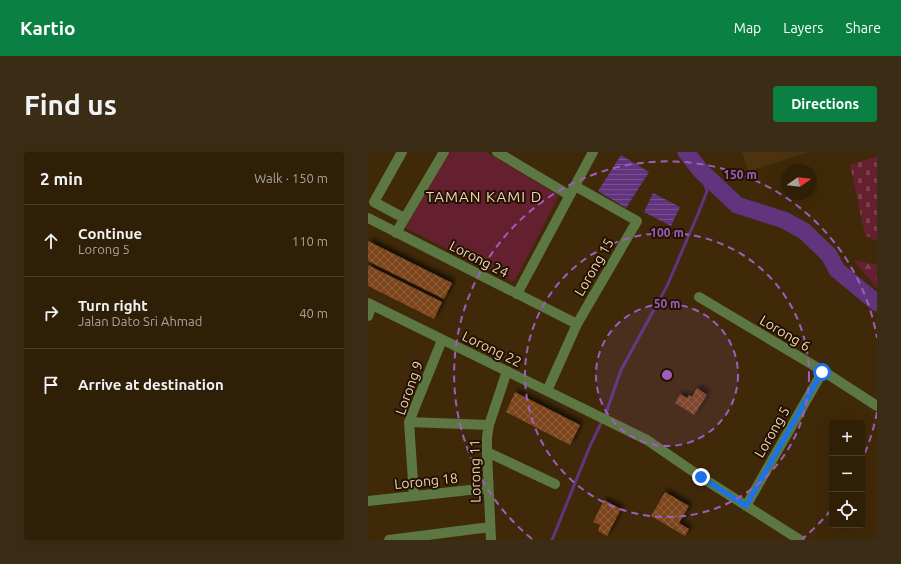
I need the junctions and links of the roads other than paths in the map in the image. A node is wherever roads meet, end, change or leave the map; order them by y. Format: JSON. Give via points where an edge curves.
{"nodes":[{"id":1,"x":402,"y":152,"type":"edge"},
{"id":2,"x":444,"y":152,"type":"edge"},
{"id":3,"x":497,"y":152,"type":"edge"},
{"id":4,"x":593,"y":152,"type":"edge"},
{"id":5,"x":575,"y":186,"type":"junction"},
{"id":6,"x":569,"y":195,"type":"junction"},
{"id":7,"x":368,"y":218,"type":"edge"},
{"id":8,"x":404,"y":218,"type":"junction"},
{"id":9,"x":396,"y":233,"type":"junction"},
{"id":10,"x":517,"y":294,"type":"junction"},
{"id":11,"x":698,"y":297,"type":"dead end"},
{"id":12,"x":370,"y":304,"type":"edge"},
{"id":13,"x":368,"y":316,"type":"edge"},
{"id":14,"x":577,"y":324,"type":"junction"},
{"id":15,"x":442,"y":340,"type":"junction"},
{"id":16,"x":507,"y":372,"type":"junction"},
{"id":17,"x":822,"y":372,"type":"junction"},
{"id":18,"x":547,"y":391,"type":"junction"},
{"id":19,"x":877,"y":406,"type":"edge"},
{"id":20,"x":409,"y":422,"type":"junction"},
{"id":21,"x":489,"y":425,"type":"junction"},
{"id":22,"x":486,"y":452,"type":"junction"},
{"id":23,"x":555,"y":484,"type":"dead end"},
{"id":24,"x":488,"y":488,"type":"junction"},
{"id":25,"x":414,"y":496,"type":"junction"},
{"id":26,"x":368,"y":501,"type":"edge"},
{"id":27,"x":746,"y":506,"type":"junction"},
{"id":28,"x":490,"y":527,"type":"junction"},
{"id":29,"x":389,"y":540,"type":"edge"},
{"id":30,"x":491,"y":540,"type":"edge"},
{"id":31,"x":800,"y":540,"type":"edge"}],
"edges":[{"from":1,"to":8,"type":"street","via":[[374,202]]},
{"from":2,"to":8,"type":"street"},
{"from":3,"to":6,"type":"street"},
{"from":4,"to":5,"type":"street"},
{"from":5,"to":6,"type":"street"},
{"from":5,"to":14,"type":"street","name":"Lorong 15","via":[[637,221]]},
{"from":6,"to":10,"type":"street"},
{"from":7,"to":9,"type":"street","name":"Lorong 24"},
{"from":8,"to":9,"type":"street"},
{"from":9,"to":10,"type":"street","name":"Lorong 24"},
{"from":10,"to":14,"type":"street","name":"Lorong 24"},
{"from":11,"to":17,"type":"street","name":"Lorong 6"},
{"from":12,"to":13,"type":"street"},
{"from":12,"to":15,"type":"street","name":"Lorong 22"},
{"from":14,"to":18,"type":"street","name":"Lorong 15"},
{"from":15,"to":16,"type":"street","name":"Lorong 22"},
{"from":15,"to":20,"type":"street","name":"Lorong 9"},
{"from":16,"to":18,"type":"street","name":"Lorong 22"},
{"from":16,"to":21,"type":"street","name":"Lorong 11"},
{"from":17,"to":19,"type":"street","name":"Lorong 6"},
{"from":17,"to":27,"type":"street","name":"Lorong 5"},
{"from":18,"to":27,"type":"street","name":"Lorong 22","via":[[647,440]]},
{"from":20,"to":21,"type":"street","name":"Lorong 11"},
{"from":20,"to":25,"type":"street","name":"Lorong 9"},
{"from":21,"to":22,"type":"street","name":"Lorong 11"},
{"from":22,"to":23,"type":"street"},
{"from":22,"to":24,"type":"street","name":"Lorong 11"},
{"from":24,"to":25,"type":"street","name":"Lorong 18"},
{"from":24,"to":28,"type":"street","name":"Lorong 11"},
{"from":25,"to":26,"type":"street","name":"Lorong 18"},
{"from":27,"to":31,"type":"street","name":"Lorong 22"},
{"from":28,"to":29,"type":"street"},
{"from":28,"to":30,"type":"street","name":"Lorong 11"}]}
